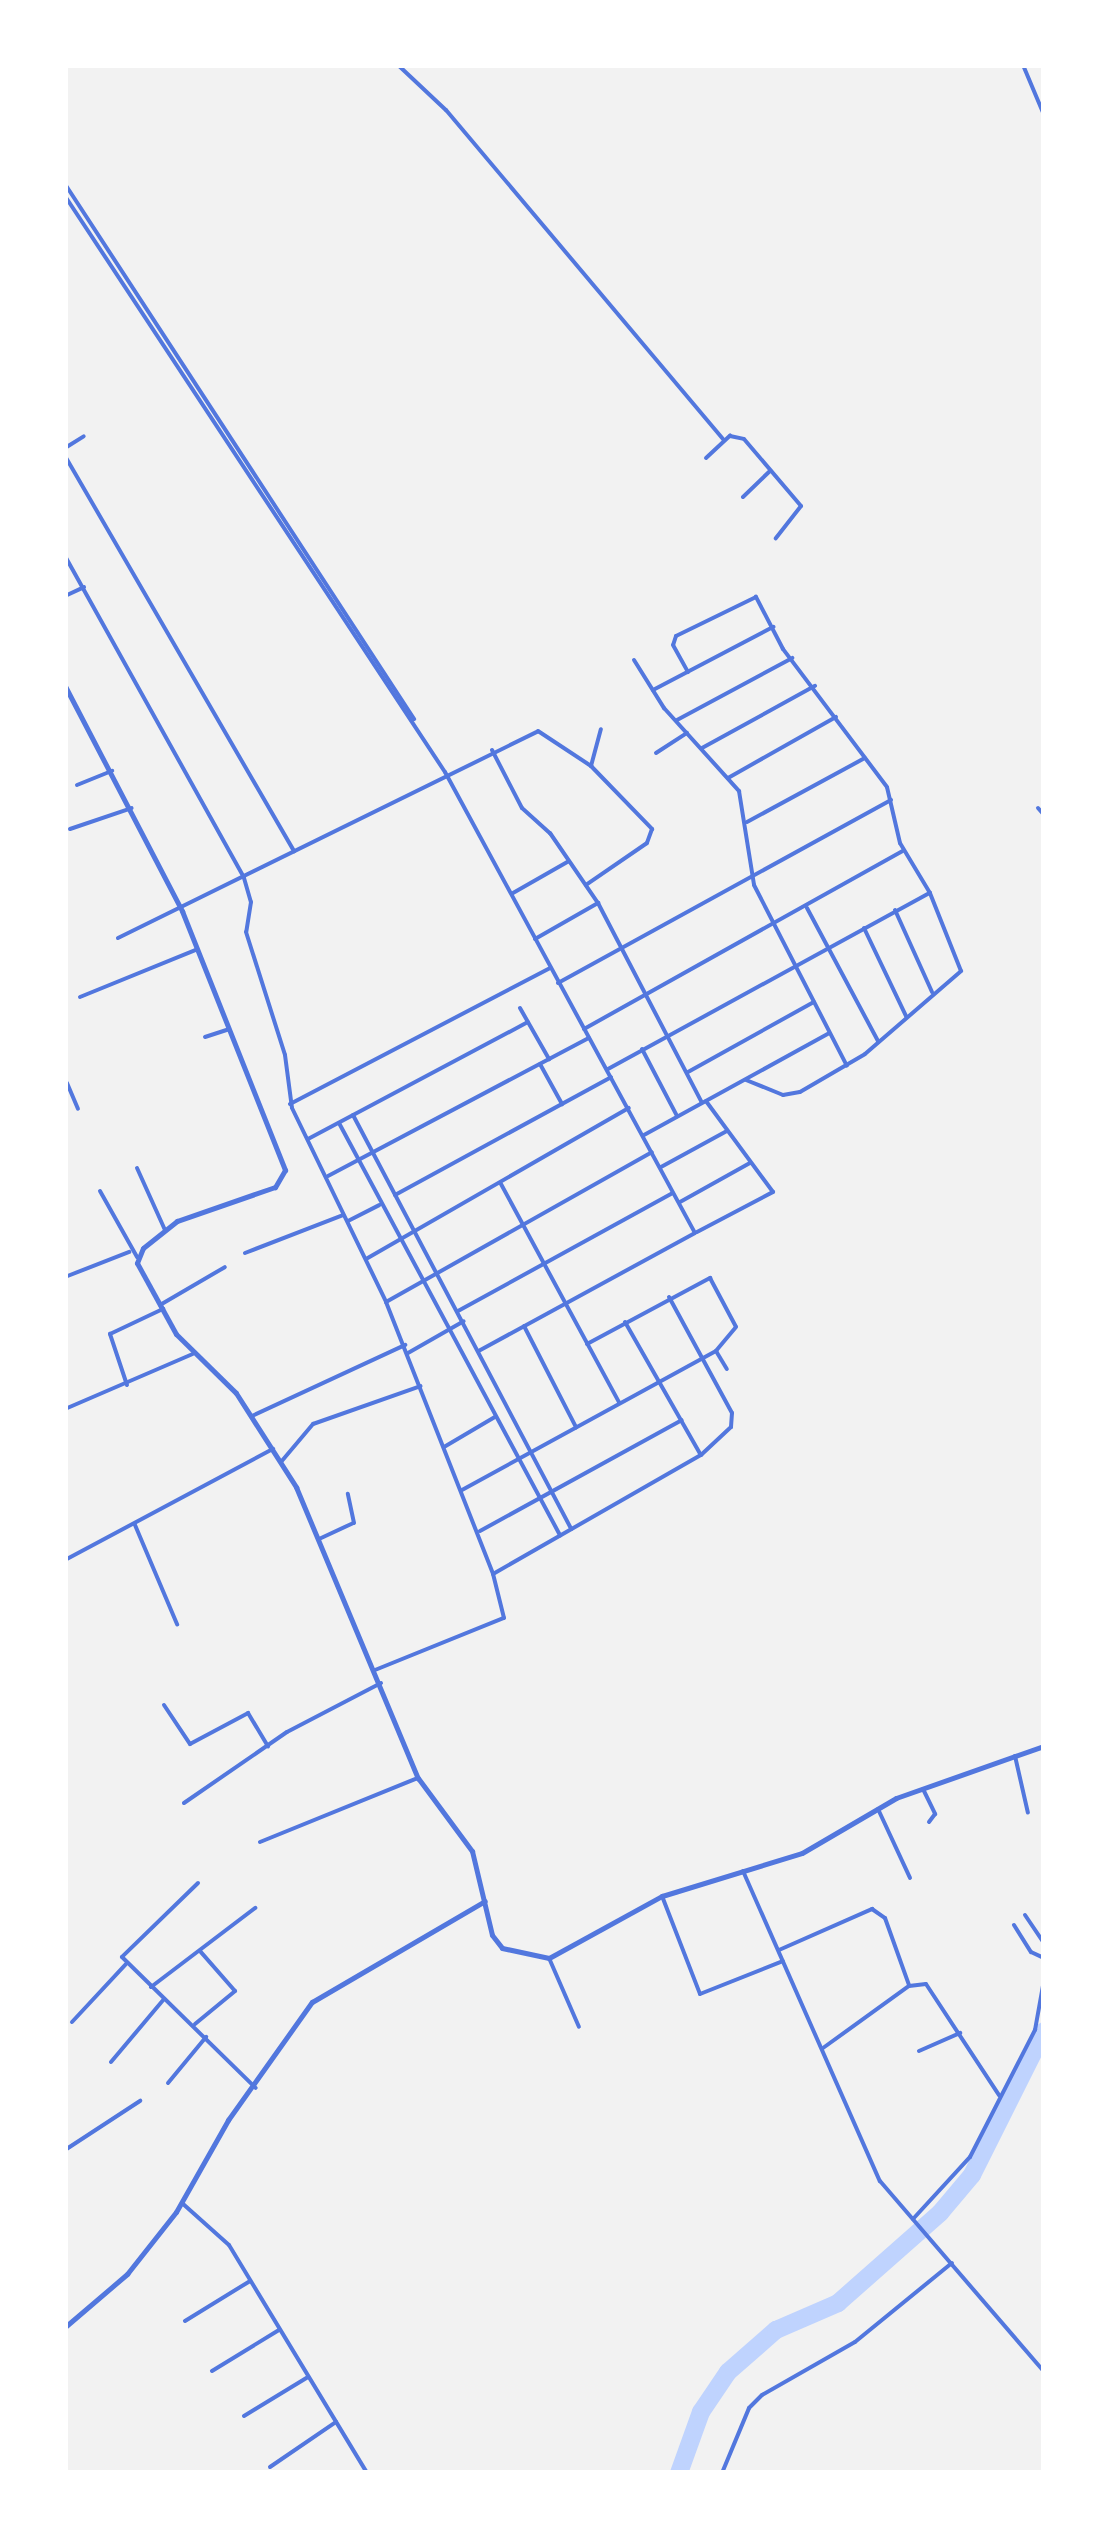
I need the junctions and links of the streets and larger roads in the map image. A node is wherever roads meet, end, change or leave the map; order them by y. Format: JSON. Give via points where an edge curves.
{"nodes":[{"id":1,"x":398,"y":65,"type":"edge"},
{"id":2,"x":1023,"y":65,"type":"edge"},
{"id":3,"x":1044,"y":114,"type":"edge"},
{"id":4,"x":65,"y":184,"type":"edge"},
{"id":5,"x":65,"y":196,"type":"edge"},
{"id":6,"x":84,"y":436,"type":"dead end"},
{"id":7,"x":724,"y":440,"type":"junction"},
{"id":8,"x":65,"y":448,"type":"edge"},
{"id":9,"x":65,"y":456,"type":"edge"},
{"id":10,"x":706,"y":458,"type":"dead end"},
{"id":11,"x":769,"y":472,"type":"junction"},
{"id":12,"x":743,"y":496,"type":"dead end"},
{"id":13,"x":776,"y":538,"type":"dead end"},
{"id":14,"x":65,"y":556,"type":"edge"},
{"id":15,"x":84,"y":587,"type":"junction"},
{"id":16,"x":65,"y":596,"type":"edge"},
{"id":17,"x":773,"y":627,"type":"junction"},
{"id":18,"x":792,"y":658,"type":"junction"},
{"id":19,"x":634,"y":660,"type":"dead end"},
{"id":20,"x":688,"y":672,"type":"junction"},
{"id":21,"x":65,"y":686,"type":"edge"},
{"id":22,"x":816,"y":686,"type":"junction"},
{"id":23,"x":653,"y":690,"type":"junction"},
{"id":24,"x":836,"y":717,"type":"junction"},
{"id":25,"x":676,"y":721,"type":"junction"},
{"id":26,"x":415,"y":724,"type":"junction"},
{"id":27,"x":601,"y":729,"type":"dead end"},
{"id":28,"x":687,"y":733,"type":"junction"},
{"id":29,"x":702,"y":748,"type":"junction"},
{"id":30,"x":492,"y":750,"type":"junction"},
{"id":31,"x":656,"y":753,"type":"dead end"},
{"id":32,"x":865,"y":758,"type":"junction"},
{"id":33,"x":591,"y":766,"type":"junction"},
{"id":34,"x":112,"y":772,"type":"junction"},
{"id":35,"x":445,"y":772,"type":"junction"},
{"id":36,"x":728,"y":778,"type":"junction"},
{"id":37,"x":77,"y":785,"type":"dead end"},
{"id":38,"x":891,"y":800,"type":"junction"},
{"id":39,"x":132,"y":808,"type":"junction"},
{"id":40,"x":1038,"y":808,"type":"dead end"},
{"id":41,"x":1044,"y":814,"type":"edge"},
{"id":42,"x":747,"y":822,"type":"junction"},
{"id":43,"x":70,"y":828,"type":"dead end"},
{"id":44,"x":903,"y":850,"type":"junction"},
{"id":45,"x":294,"y":851,"type":"junction"},
{"id":46,"x":570,"y":861,"type":"junction"},
{"id":47,"x":244,"y":878,"type":"junction"},
{"id":48,"x":752,"y":878,"type":"junction"},
{"id":49,"x":586,"y":885,"type":"junction"},
{"id":50,"x":930,"y":892,"type":"junction"},
{"id":51,"x":513,"y":894,"type":"junction"},
{"id":52,"x":598,"y":904,"type":"junction"},
{"id":53,"x":807,"y":908,"type":"junction"},
{"id":54,"x":896,"y":910,"type":"junction"},
{"id":55,"x":182,"y":911,"type":"junction"},
{"id":56,"x":774,"y":926,"type":"junction"},
{"id":57,"x":864,"y":928,"type":"junction"},
{"id":58,"x":118,"y":938,"type":"dead end"},
{"id":59,"x":534,"y":939,"type":"junction"},
{"id":60,"x":624,"y":948,"type":"junction"},
{"id":61,"x":828,"y":948,"type":"junction"},
{"id":62,"x":197,"y":950,"type":"junction"},
{"id":63,"x":795,"y":966,"type":"junction"},
{"id":64,"x":550,"y":968,"type":"junction"},
{"id":65,"x":558,"y":983,"type":"junction"},
{"id":66,"x":648,"y":992,"type":"junction"},
{"id":67,"x":932,"y":992,"type":"junction"},
{"id":68,"x":80,"y":997,"type":"dead end"},
{"id":69,"x":814,"y":1002,"type":"junction"},
{"id":70,"x":520,"y":1008,"type":"dead end"},
{"id":71,"x":906,"y":1016,"type":"junction"},
{"id":72,"x":528,"y":1022,"type":"junction"},
{"id":73,"x":584,"y":1028,"type":"junction"},
{"id":74,"x":230,"y":1029,"type":"junction"},
{"id":75,"x":830,"y":1032,"type":"junction"},
{"id":76,"x":670,"y":1035,"type":"junction"},
{"id":77,"x":205,"y":1037,"type":"dead end"},
{"id":78,"x":588,"y":1038,"type":"junction"},
{"id":79,"x":878,"y":1041,"type":"junction"},
{"id":80,"x":642,"y":1049,"type":"junction"},
{"id":81,"x":549,"y":1060,"type":"junction"},
{"id":82,"x":540,"y":1064,"type":"junction"},
{"id":83,"x":847,"y":1066,"type":"junction"},
{"id":84,"x":607,"y":1069,"type":"junction"},
{"id":85,"x":688,"y":1072,"type":"junction"},
{"id":86,"x":611,"y":1077,"type":"junction"},
{"id":87,"x":746,"y":1080,"type":"junction"},
{"id":88,"x":66,"y":1081,"type":"edge"},
{"id":89,"x":704,"y":1102,"type":"junction"},
{"id":90,"x":290,"y":1104,"type":"junction"},
{"id":91,"x":562,"y":1104,"type":"junction"},
{"id":92,"x":630,"y":1108,"type":"junction"},
{"id":93,"x":78,"y":1110,"type":"dead end"},
{"id":94,"x":353,"y":1115,"type":"junction"},
{"id":95,"x":678,"y":1116,"type":"junction"},
{"id":96,"x":339,"y":1122,"type":"junction"},
{"id":97,"x":727,"y":1131,"type":"junction"},
{"id":98,"x":644,"y":1134,"type":"junction"},
{"id":99,"x":308,"y":1139,"type":"junction"},
{"id":100,"x":653,"y":1152,"type":"junction"},
{"id":101,"x":373,"y":1154,"type":"junction"},
{"id":102,"x":358,"y":1162,"type":"junction"},
{"id":103,"x":751,"y":1163,"type":"junction"},
{"id":104,"x":661,"y":1167,"type":"junction"},
{"id":105,"x":137,"y":1168,"type":"dead end"},
{"id":106,"x":326,"y":1177,"type":"junction"},
{"id":107,"x":500,"y":1184,"type":"junction"},
{"id":108,"x":100,"y":1191,"type":"dead end"},
{"id":109,"x":675,"y":1192,"type":"junction"},
{"id":110,"x":395,"y":1194,"type":"junction"},
{"id":111,"x":680,"y":1202,"type":"junction"},
{"id":112,"x":380,"y":1204,"type":"junction"},
{"id":113,"x":344,"y":1214,"type":"junction"},
{"id":114,"x":348,"y":1221,"type":"junction"},
{"id":115,"x":522,"y":1223,"type":"junction"},
{"id":116,"x":165,"y":1230,"type":"junction"},
{"id":117,"x":695,"y":1233,"type":"junction"},
{"id":118,"x":414,"y":1234,"type":"junction"},
{"id":119,"x":399,"y":1242,"type":"junction"},
{"id":120,"x":129,"y":1252,"type":"junction"},
{"id":121,"x":245,"y":1253,"type":"dead end"},
{"id":122,"x":137,"y":1257,"type":"junction"},
{"id":123,"x":366,"y":1259,"type":"junction"},
{"id":124,"x":544,"y":1265,"type":"junction"},
{"id":125,"x":225,"y":1267,"type":"dead end"},
{"id":126,"x":438,"y":1272,"type":"junction"},
{"id":127,"x":65,"y":1276,"type":"edge"},
{"id":128,"x":418,"y":1282,"type":"junction"},
{"id":129,"x":669,"y":1296,"type":"junction"},
{"id":130,"x":386,"y":1302,"type":"junction"},
{"id":131,"x":565,"y":1303,"type":"junction"},
{"id":132,"x":162,"y":1307,"type":"junction"},
{"id":133,"x":458,"y":1312,"type":"junction"},
{"id":134,"x":464,"y":1322,"type":"junction"},
{"id":135,"x":625,"y":1322,"type":"junction"},
{"id":136,"x":524,"y":1326,"type":"junction"},
{"id":137,"x":446,"y":1332,"type":"junction"},
{"id":138,"x":587,"y":1344,"type":"junction"},
{"id":139,"x":405,"y":1345,"type":"junction"},
{"id":140,"x":479,"y":1351,"type":"junction"},
{"id":141,"x":716,"y":1351,"type":"junction"},
{"id":142,"x":408,"y":1353,"type":"junction"},
{"id":143,"x":193,"y":1354,"type":"junction"},
{"id":144,"x":703,"y":1358,"type":"junction"},
{"id":145,"x":727,"y":1369,"type":"dead end"},
{"id":146,"x":660,"y":1380,"type":"junction"},
{"id":147,"x":127,"y":1386,"type":"junction"},
{"id":148,"x":421,"y":1386,"type":"junction"},
{"id":149,"x":619,"y":1402,"type":"junction"},
{"id":150,"x":65,"y":1409,"type":"edge"},
{"id":151,"x":252,"y":1416,"type":"junction"},
{"id":152,"x":495,"y":1418,"type":"junction"},
{"id":153,"x":682,"y":1420,"type":"junction"},
{"id":154,"x":576,"y":1427,"type":"junction"},
{"id":155,"x":444,"y":1446,"type":"junction"},
{"id":156,"x":273,"y":1449,"type":"junction"},
{"id":157,"x":532,"y":1450,"type":"junction"},
{"id":158,"x":700,"y":1455,"type":"junction"},
{"id":159,"x":518,"y":1458,"type":"junction"},
{"id":160,"x":281,"y":1462,"type":"junction"},
{"id":161,"x":462,"y":1490,"type":"junction"},
{"id":162,"x":552,"y":1491,"type":"junction"},
{"id":163,"x":348,"y":1494,"type":"dead end"},
{"id":164,"x":539,"y":1498,"type":"junction"},
{"id":165,"x":136,"y":1525,"type":"junction"},
{"id":166,"x":571,"y":1529,"type":"junction"},
{"id":167,"x":480,"y":1532,"type":"junction"},
{"id":168,"x":560,"y":1536,"type":"junction"},
{"id":169,"x":319,"y":1539,"type":"junction"},
{"id":170,"x":65,"y":1560,"type":"edge"},
{"id":171,"x":493,"y":1576,"type":"junction"},
{"id":172,"x":177,"y":1624,"type":"dead end"},
{"id":173,"x":375,"y":1670,"type":"junction"},
{"id":174,"x":381,"y":1683,"type":"junction"},
{"id":175,"x":164,"y":1705,"type":"dead end"},
{"id":176,"x":268,"y":1746,"type":"junction"},
{"id":177,"x":1044,"y":1746,"type":"edge"},
{"id":178,"x":1015,"y":1756,"type":"junction"},
{"id":179,"x":418,"y":1778,"type":"junction"},
{"id":180,"x":923,"y":1788,"type":"junction"},
{"id":181,"x":184,"y":1803,"type":"dead end"},
{"id":182,"x":878,"y":1809,"type":"junction"},
{"id":183,"x":1028,"y":1813,"type":"dead end"},
{"id":184,"x":930,"y":1822,"type":"dead end"},
{"id":185,"x":260,"y":1842,"type":"dead end"},
{"id":186,"x":743,"y":1871,"type":"junction"},
{"id":187,"x":910,"y":1878,"type":"dead end"},
{"id":188,"x":198,"y":1883,"type":"dead end"},
{"id":189,"x":662,"y":1896,"type":"junction"},
{"id":190,"x":485,"y":1900,"type":"junction"},
{"id":191,"x":255,"y":1908,"type":"dead end"},
{"id":192,"x":1025,"y":1915,"type":"dead end"},
{"id":193,"x":1014,"y":1925,"type":"dead end"},
{"id":194,"x":1044,"y":1943,"type":"edge"},
{"id":195,"x":779,"y":1950,"type":"junction"},
{"id":196,"x":200,"y":1951,"type":"junction"},
{"id":197,"x":549,"y":1958,"type":"junction"},
{"id":198,"x":1044,"y":1958,"type":"edge"},
{"id":199,"x":784,"y":1961,"type":"junction"},
{"id":200,"x":126,"y":1964,"type":"junction"},
{"id":201,"x":1044,"y":1980,"type":"edge"},
{"id":202,"x":910,"y":1986,"type":"junction"},
{"id":203,"x":151,"y":1987,"type":"junction"},
{"id":204,"x":164,"y":1999,"type":"junction"},
{"id":205,"x":72,"y":2022,"type":"dead end"},
{"id":206,"x":194,"y":2025,"type":"junction"},
{"id":207,"x":579,"y":2028,"type":"dead end"},
{"id":208,"x":960,"y":2032,"type":"junction"},
{"id":209,"x":206,"y":2037,"type":"junction"},
{"id":210,"x":823,"y":2048,"type":"junction"},
{"id":211,"x":919,"y":2051,"type":"dead end"},
{"id":212,"x":111,"y":2062,"type":"dead end"},
{"id":213,"x":168,"y":2083,"type":"dead end"},
{"id":214,"x":256,"y":2088,"type":"junction"},
{"id":215,"x":999,"y":2095,"type":"junction"},
{"id":216,"x":140,"y":2101,"type":"dead end"},
{"id":217,"x":65,"y":2150,"type":"edge"},
{"id":218,"x":182,"y":2203,"type":"junction"},
{"id":219,"x":911,"y":2218,"type":"junction"},
{"id":220,"x":952,"y":2264,"type":"junction"},
{"id":221,"x":250,"y":2281,"type":"junction"},
{"id":222,"x":185,"y":2321,"type":"dead end"},
{"id":223,"x":65,"y":2327,"type":"edge"},
{"id":224,"x":279,"y":2330,"type":"junction"},
{"id":225,"x":212,"y":2371,"type":"dead end"},
{"id":226,"x":1044,"y":2372,"type":"edge"},
{"id":227,"x":308,"y":2377,"type":"junction"},
{"id":228,"x":244,"y":2416,"type":"dead end"},
{"id":229,"x":336,"y":2422,"type":"junction"},
{"id":230,"x":270,"y":2466,"type":"dead end"},
{"id":231,"x":363,"y":2472,"type":"edge"},
{"id":232,"x":722,"y":2473,"type":"edge"}],
"edges":[{"from":1,"to":7,"type":"street","via":[[446,110]]},
{"from":2,"to":3,"type":"street"},
{"from":4,"to":26,"type":"street"},
{"from":5,"to":26,"type":"street"},
{"from":6,"to":8,"type":"street"},
{"from":7,"to":10,"type":"street"},
{"from":7,"to":11,"type":"street","via":[[739,436]]},
{"from":9,"to":45,"type":"street"},
{"from":11,"to":12,"type":"street"},
{"from":11,"to":13,"type":"street","via":[[802,510]]},
{"from":14,"to":15,"type":"street"},
{"from":15,"to":16,"type":"street"},
{"from":15,"to":47,"type":"street"},
{"from":17,"to":18,"type":"street"},
{"from":17,"to":20,"type":"street"},
{"from":17,"to":20,"type":"street","via":[[752,596],[676,636]]},
{"from":18,"to":22,"type":"street"},
{"from":18,"to":25,"type":"street"},
{"from":19,"to":23,"type":"street"},
{"from":20,"to":23,"type":"street"},
{"from":21,"to":34,"type":"street"},
{"from":22,"to":24,"type":"street"},
{"from":22,"to":29,"type":"street"},
{"from":23,"to":25,"type":"street"},
{"from":24,"to":32,"type":"street"},
{"from":24,"to":36,"type":"street"},
{"from":25,"to":28,"type":"street"},
{"from":26,"to":35,"type":"street"},
{"from":27,"to":33,"type":"street"},
{"from":28,"to":29,"type":"street"},
{"from":28,"to":31,"type":"street"},
{"from":29,"to":36,"type":"street"},
{"from":30,"to":33,"type":"street","via":[[545,732]]},
{"from":30,"to":35,"type":"street"},
{"from":30,"to":46,"type":"street","via":[[522,808]]},
{"from":32,"to":38,"type":"street"},
{"from":32,"to":42,"type":"street"},
{"from":33,"to":49,"type":"street","via":[[646,818],[652,835]]},
{"from":34,"to":37,"type":"street"},
{"from":34,"to":39,"type":"street"},
{"from":35,"to":45,"type":"street"},
{"from":35,"to":51,"type":"street"},
{"from":36,"to":42,"type":"street"},
{"from":38,"to":44,"type":"street"},
{"from":38,"to":48,"type":"street"},
{"from":39,"to":43,"type":"street"},
{"from":39,"to":55,"type":"street"},
{"from":40,"to":41,"type":"street"},
{"from":42,"to":48,"type":"street"},
{"from":44,"to":50,"type":"street"},
{"from":44,"to":53,"type":"street"},
{"from":45,"to":47,"type":"street"},
{"from":46,"to":49,"type":"street"},
{"from":46,"to":51,"type":"street"},
{"from":47,"to":55,"type":"street"},
{"from":47,"to":90,"type":"street","via":[[251,902],[246,932],[285,1054]]},
{"from":48,"to":56,"type":"street"},
{"from":48,"to":60,"type":"street"},
{"from":49,"to":52,"type":"street"},
{"from":50,"to":54,"type":"street"},
{"from":50,"to":67,"type":"street","via":[[962,968]]},
{"from":51,"to":59,"type":"street"},
{"from":52,"to":59,"type":"street"},
{"from":52,"to":60,"type":"street"},
{"from":53,"to":56,"type":"street"},
{"from":53,"to":61,"type":"street"},
{"from":54,"to":57,"type":"street"},
{"from":54,"to":67,"type":"street"},
{"from":55,"to":58,"type":"street"},
{"from":55,"to":62,"type":"street"},
{"from":56,"to":63,"type":"street"},
{"from":56,"to":66,"type":"street"},
{"from":57,"to":61,"type":"street"},
{"from":57,"to":71,"type":"street"},
{"from":59,"to":64,"type":"street"},
{"from":60,"to":65,"type":"street"},
{"from":60,"to":66,"type":"street"},
{"from":61,"to":63,"type":"street"},
{"from":61,"to":79,"type":"street"},
{"from":62,"to":68,"type":"street"},
{"from":62,"to":74,"type":"street"},
{"from":63,"to":69,"type":"street"},
{"from":63,"to":76,"type":"street"},
{"from":64,"to":65,"type":"street"},
{"from":64,"to":90,"type":"street"},
{"from":65,"to":73,"type":"street"},
{"from":66,"to":73,"type":"street"},
{"from":66,"to":76,"type":"street"},
{"from":67,"to":71,"type":"street"},
{"from":69,"to":75,"type":"street"},
{"from":69,"to":85,"type":"street"},
{"from":70,"to":72,"type":"street"},
{"from":71,"to":79,"type":"street"},
{"from":72,"to":81,"type":"street"},
{"from":72,"to":94,"type":"street"},
{"from":73,"to":78,"type":"street"},
{"from":74,"to":77,"type":"street"},
{"from":74,"to":116,"type":"street","via":[[285,1175],[275,1187]]},
{"from":75,"to":83,"type":"street"},
{"from":75,"to":87,"type":"street"},
{"from":76,"to":80,"type":"street"},
{"from":76,"to":85,"type":"street"},
{"from":78,"to":81,"type":"street"},
{"from":78,"to":84,"type":"street"},
{"from":79,"to":83,"type":"street"},
{"from":80,"to":84,"type":"street"},
{"from":80,"to":95,"type":"street"},
{"from":81,"to":82,"type":"street"},
{"from":82,"to":91,"type":"street"},
{"from":82,"to":101,"type":"street"},
{"from":83,"to":87,"type":"street","via":[[794,1094]]},
{"from":84,"to":86,"type":"street"},
{"from":85,"to":89,"type":"street"},
{"from":86,"to":91,"type":"street"},
{"from":86,"to":92,"type":"street"},
{"from":87,"to":89,"type":"street"},
{"from":88,"to":93,"type":"street"},
{"from":89,"to":95,"type":"street"},
{"from":89,"to":97,"type":"street"},
{"from":90,"to":99,"type":"street"},
{"from":91,"to":110,"type":"street"},
{"from":92,"to":98,"type":"street"},
{"from":92,"to":107,"type":"street"},
{"from":94,"to":96,"type":"street"},
{"from":94,"to":101,"type":"street"},
{"from":95,"to":98,"type":"street"},
{"from":96,"to":99,"type":"street"},
{"from":96,"to":102,"type":"street"},
{"from":97,"to":103,"type":"street"},
{"from":97,"to":104,"type":"street"},
{"from":98,"to":100,"type":"street"},
{"from":99,"to":106,"type":"street"},
{"from":100,"to":104,"type":"street"},
{"from":100,"to":115,"type":"street"},
{"from":101,"to":102,"type":"street"},
{"from":101,"to":110,"type":"street"},
{"from":102,"to":106,"type":"street"},
{"from":102,"to":112,"type":"street"},
{"from":103,"to":111,"type":"street"},
{"from":103,"to":117,"type":"street","via":[[772,1196]]},
{"from":104,"to":109,"type":"street"},
{"from":105,"to":116,"type":"street"},
{"from":106,"to":113,"type":"street"},
{"from":107,"to":115,"type":"street"},
{"from":107,"to":118,"type":"street"},
{"from":108,"to":120,"type":"street"},
{"from":109,"to":111,"type":"street"},
{"from":109,"to":124,"type":"street"},
{"from":110,"to":118,"type":"street"},
{"from":111,"to":117,"type":"street"},
{"from":112,"to":114,"type":"street"},
{"from":112,"to":119,"type":"street"},
{"from":113,"to":114,"type":"street"},
{"from":113,"to":121,"type":"street"},
{"from":114,"to":123,"type":"street"},
{"from":115,"to":124,"type":"street"},
{"from":115,"to":126,"type":"street"},
{"from":116,"to":122,"type":"street"},
{"from":117,"to":131,"type":"street"},
{"from":118,"to":119,"type":"street"},
{"from":118,"to":126,"type":"street"},
{"from":119,"to":123,"type":"street"},
{"from":119,"to":128,"type":"street"},
{"from":120,"to":122,"type":"street"},
{"from":120,"to":127,"type":"street"},
{"from":122,"to":132,"type":"street"},
{"from":123,"to":130,"type":"street"},
{"from":124,"to":131,"type":"street"},
{"from":124,"to":133,"type":"street"},
{"from":125,"to":132,"type":"street"},
{"from":126,"to":128,"type":"street"},
{"from":126,"to":133,"type":"street"},
{"from":128,"to":130,"type":"street"},
{"from":128,"to":137,"type":"street"},
{"from":129,"to":135,"type":"street"},
{"from":129,"to":141,"type":"street","via":[[712,1280],[736,1327]]},
{"from":129,"to":144,"type":"street"},
{"from":130,"to":139,"type":"street"},
{"from":131,"to":136,"type":"street"},
{"from":131,"to":138,"type":"street"},
{"from":132,"to":143,"type":"street"},
{"from":132,"to":147,"type":"street","via":[[110,1334]]},
{"from":133,"to":134,"type":"street"},
{"from":134,"to":137,"type":"street"},
{"from":134,"to":140,"type":"street"},
{"from":135,"to":138,"type":"street"},
{"from":135,"to":146,"type":"street"},
{"from":136,"to":140,"type":"street"},
{"from":136,"to":154,"type":"street"},
{"from":137,"to":142,"type":"street"},
{"from":137,"to":152,"type":"street"},
{"from":138,"to":149,"type":"street"},
{"from":139,"to":142,"type":"street"},
{"from":139,"to":151,"type":"street"},
{"from":140,"to":157,"type":"street"},
{"from":141,"to":144,"type":"street"},
{"from":141,"to":145,"type":"street"},
{"from":142,"to":148,"type":"street"},
{"from":143,"to":147,"type":"street"},
{"from":143,"to":151,"type":"street"},
{"from":144,"to":146,"type":"street"},
{"from":144,"to":158,"type":"street","via":[[734,1418],[722,1439]]},
{"from":146,"to":149,"type":"street"},
{"from":146,"to":153,"type":"street"},
{"from":147,"to":150,"type":"street"},
{"from":148,"to":155,"type":"street"},
{"from":148,"to":160,"type":"street","via":[[313,1424]]},
{"from":149,"to":154,"type":"street"},
{"from":151,"to":156,"type":"street"},
{"from":152,"to":155,"type":"street"},
{"from":152,"to":159,"type":"street"},
{"from":153,"to":158,"type":"street"},
{"from":153,"to":162,"type":"street"},
{"from":154,"to":157,"type":"street"},
{"from":155,"to":161,"type":"street"},
{"from":156,"to":160,"type":"street"},
{"from":156,"to":165,"type":"street"},
{"from":157,"to":159,"type":"street"},
{"from":157,"to":162,"type":"street"},
{"from":158,"to":166,"type":"street"},
{"from":159,"to":161,"type":"street"},
{"from":159,"to":164,"type":"street"},
{"from":160,"to":169,"type":"street"},
{"from":161,"to":167,"type":"street"},
{"from":162,"to":164,"type":"street"},
{"from":162,"to":166,"type":"street"},
{"from":163,"to":169,"type":"street","via":[[354,1523]]},
{"from":164,"to":167,"type":"street"},
{"from":164,"to":168,"type":"street"},
{"from":165,"to":170,"type":"street"},
{"from":165,"to":172,"type":"street"},
{"from":166,"to":168,"type":"street"},
{"from":167,"to":171,"type":"street"},
{"from":168,"to":171,"type":"street"},
{"from":169,"to":173,"type":"street"},
{"from":171,"to":173,"type":"street","via":[[506,1613],[500,1620]]},
{"from":173,"to":174,"type":"street"},
{"from":174,"to":176,"type":"street"},
{"from":174,"to":179,"type":"street"},
{"from":175,"to":176,"type":"street","via":[[190,1744],[248,1712]]},
{"from":176,"to":181,"type":"street"},
{"from":177,"to":178,"type":"street"},
{"from":178,"to":180,"type":"street"},
{"from":178,"to":183,"type":"street"},
{"from":179,"to":185,"type":"street"},
{"from":179,"to":190,"type":"street","via":[[472,1852]]},
{"from":180,"to":182,"type":"street"},
{"from":180,"to":184,"type":"street","via":[[935,1814]]},
{"from":182,"to":186,"type":"street","via":[[831,1842]]},
{"from":182,"to":187,"type":"street"},
{"from":186,"to":189,"type":"street"},
{"from":186,"to":195,"type":"street"},
{"from":188,"to":200,"type":"street","via":[[124,1948]]},
{"from":189,"to":197,"type":"street"},
{"from":189,"to":199,"type":"street","via":[[698,1992]]},
{"from":190,"to":197,"type":"street","via":[[502,1948]]},
{"from":190,"to":214,"type":"street","via":[[312,2002]]},
{"from":191,"to":196,"type":"street"},
{"from":192,"to":194,"type":"street"},
{"from":193,"to":198,"type":"street","via":[[1031,1952]]},
{"from":195,"to":199,"type":"street"},
{"from":195,"to":202,"type":"street","via":[[872,1909],[885,1918]]},
{"from":196,"to":203,"type":"street"},
{"from":196,"to":206,"type":"street","via":[[234,1991]]},
{"from":197,"to":207,"type":"street"},
{"from":199,"to":210,"type":"street"},
{"from":200,"to":203,"type":"street"},
{"from":200,"to":205,"type":"street"},
{"from":201,"to":215,"type":"street","via":[[1035,2030]]},
{"from":202,"to":208,"type":"street","via":[[928,1986]]},
{"from":202,"to":210,"type":"street"},
{"from":203,"to":204,"type":"street"},
{"from":204,"to":206,"type":"street"},
{"from":204,"to":212,"type":"street"},
{"from":206,"to":209,"type":"street"},
{"from":208,"to":211,"type":"street"},
{"from":208,"to":215,"type":"street"},
{"from":209,"to":213,"type":"street"},
{"from":209,"to":214,"type":"street"},
{"from":210,"to":219,"type":"street","via":[[867,2158]]},
{"from":214,"to":218,"type":"street","via":[[228,2120]]},
{"from":215,"to":219,"type":"street","via":[[963,2168]]},
{"from":216,"to":217,"type":"street"},
{"from":218,"to":221,"type":"street","via":[[229,2244]]},
{"from":218,"to":223,"type":"street","via":[[127,2274]]},
{"from":219,"to":220,"type":"street"},
{"from":220,"to":226,"type":"street"},
{"from":220,"to":232,"type":"street","via":[[856,2342],[762,2395],[749,2408]]},
{"from":221,"to":222,"type":"street"},
{"from":221,"to":224,"type":"street"},
{"from":224,"to":225,"type":"street"},
{"from":224,"to":227,"type":"street"},
{"from":227,"to":228,"type":"street"},
{"from":227,"to":229,"type":"street"},
{"from":229,"to":230,"type":"street"},
{"from":229,"to":231,"type":"street"}]}
